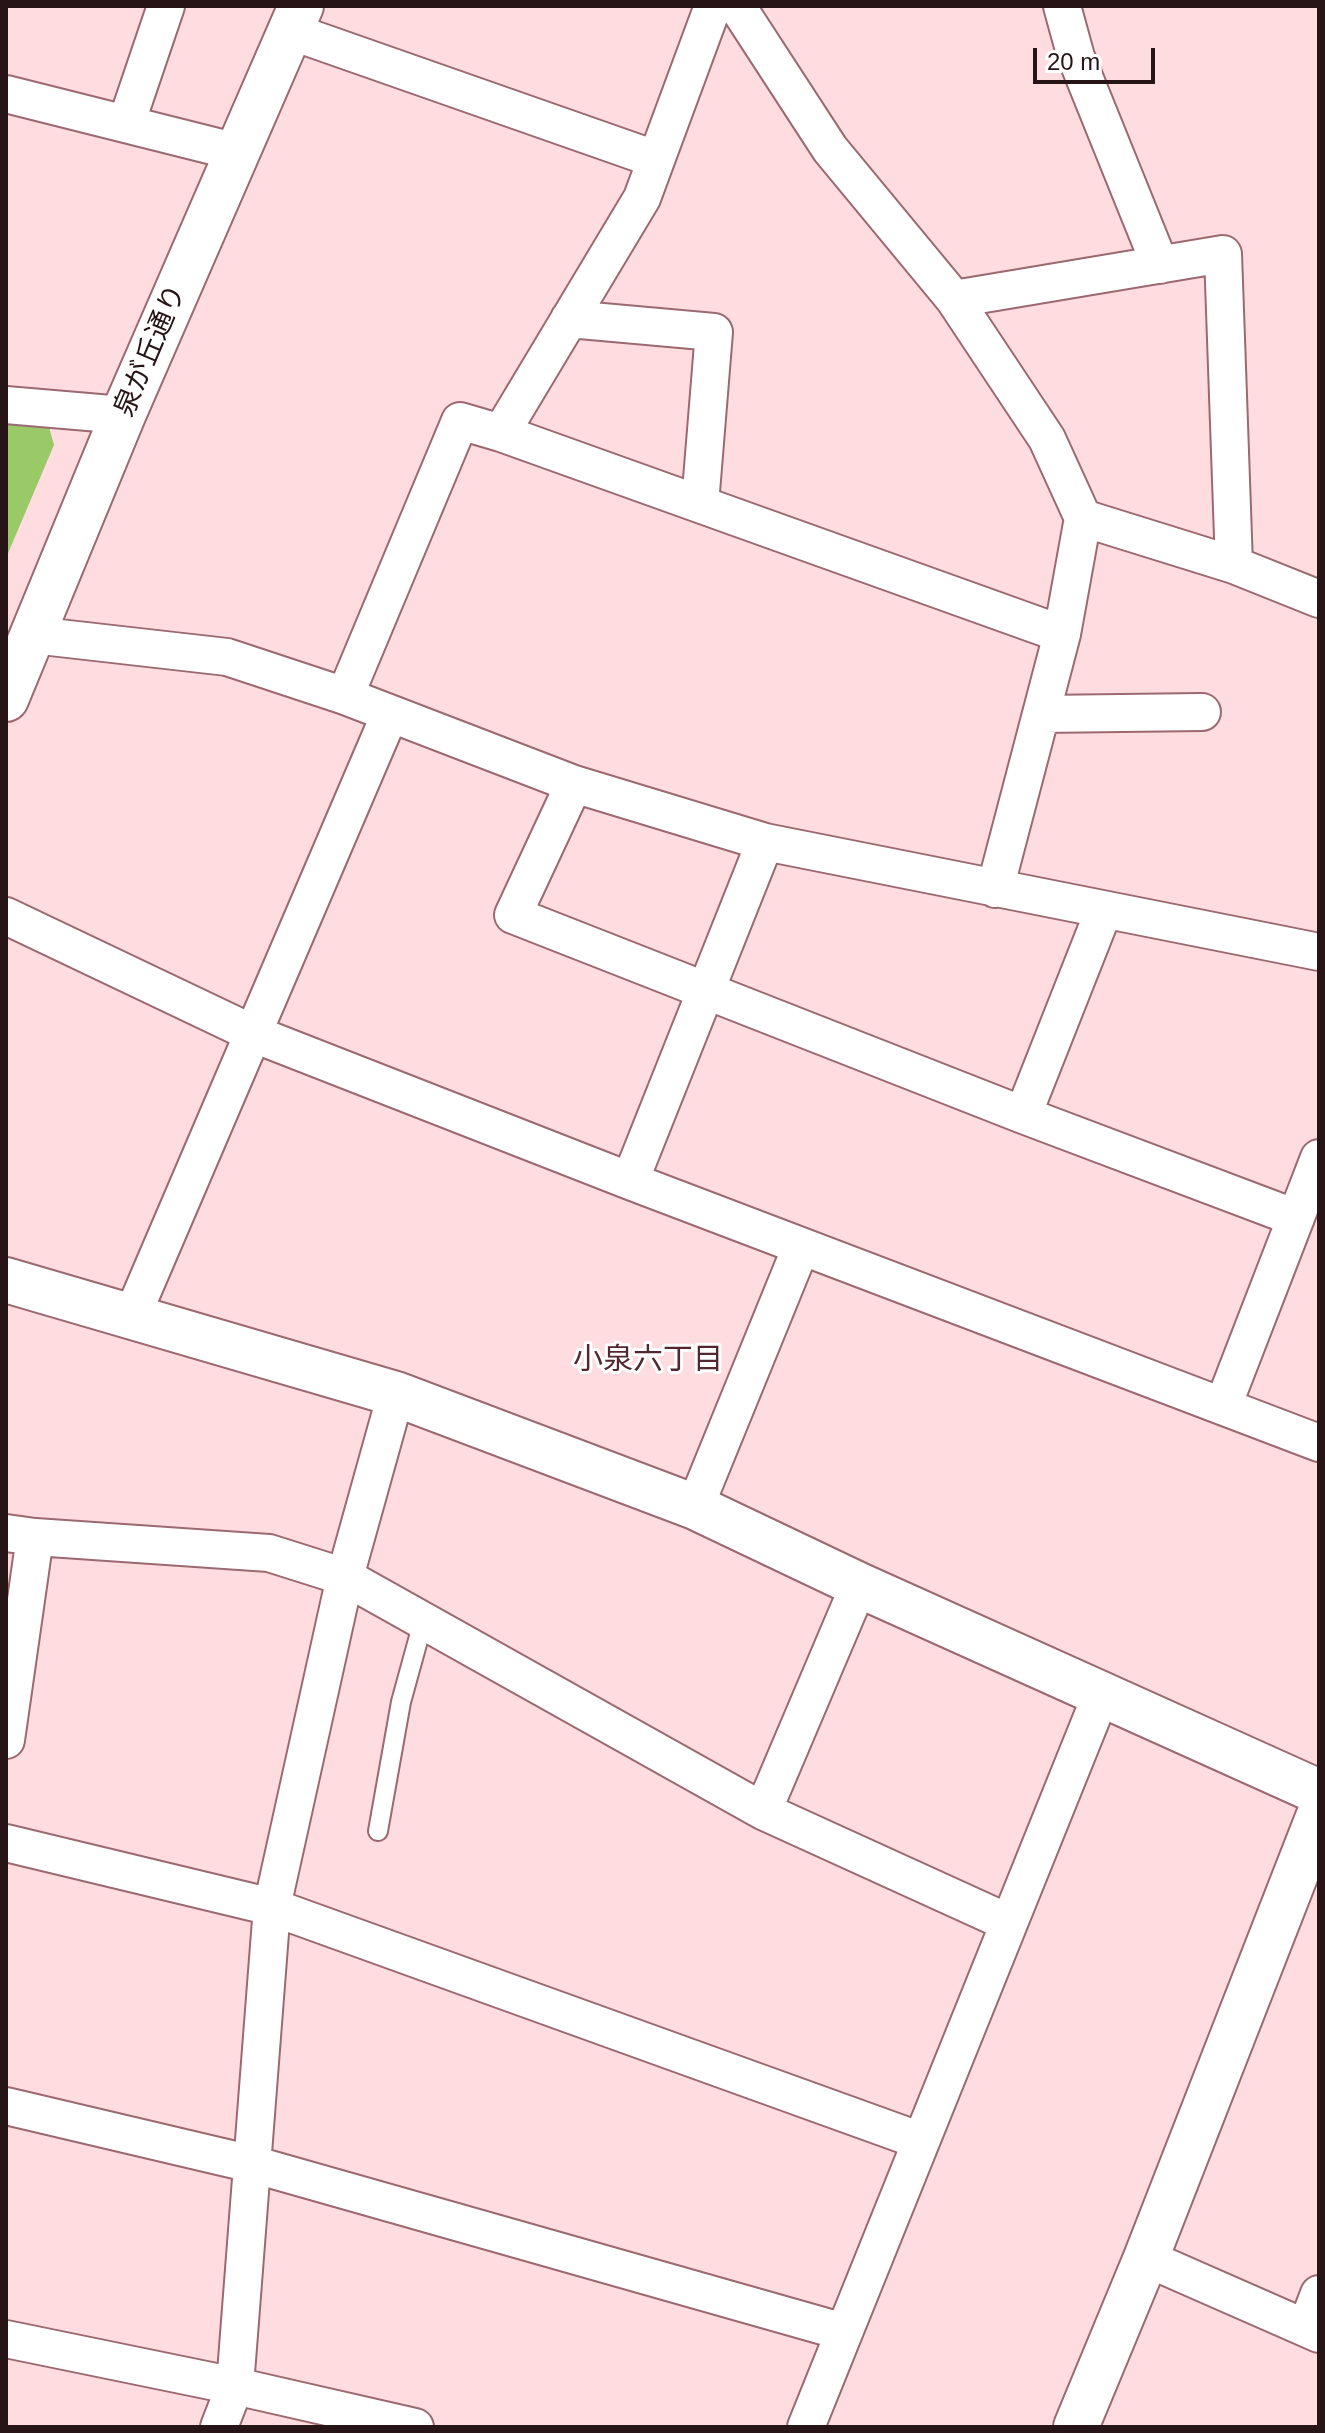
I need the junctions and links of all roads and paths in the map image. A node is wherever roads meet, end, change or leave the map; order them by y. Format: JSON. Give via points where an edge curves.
{"nodes":[{"id":1,"x":166,"y":6,"type":"edge"},
{"id":2,"x":713,"y":6,"type":"edge"},
{"id":3,"x":737,"y":6,"type":"edge"},
{"id":4,"x":1062,"y":6,"type":"edge"},
{"id":5,"x":295,"y":19,"type":"edge"},
{"id":6,"x":6,"y":94,"type":"edge"},
{"id":7,"x":126,"y":124,"type":"junction"},
{"id":8,"x":237,"y":152,"type":"junction"},
{"id":9,"x":655,"y":159,"type":"junction"},
{"id":10,"x":1160,"y":265,"type":"junction"},
{"id":11,"x":954,"y":299,"type":"junction"},
{"id":12,"x":569,"y":319,"type":"junction"},
{"id":13,"x":6,"y":405,"type":"edge"},
{"id":14,"x":123,"y":415,"type":"junction"},
{"id":15,"x":501,"y":433,"type":"junction"},
{"id":16,"x":700,"y":504,"type":"junction"},
{"id":17,"x":1083,"y":518,"type":"junction"},
{"id":18,"x":1234,"y":565,"type":"junction"},
{"id":19,"x":1319,"y":599,"type":"edge"},
{"id":20,"x":1062,"y":634,"type":"junction"},
{"id":21,"x":33,"y":635,"type":"junction"},
{"id":22,"x":345,"y":696,"type":"junction"},
{"id":23,"x":6,"y":699,"type":"edge"},
{"id":24,"x":1202,"y":712,"type":"dead end"},
{"id":25,"x":390,"y":714,"type":"junction"},
{"id":26,"x":1041,"y":714,"type":"junction"},
{"id":27,"x":574,"y":784,"type":"junction"},
{"id":28,"x":765,"y":842,"type":"junction"},
{"id":29,"x":995,"y":889,"type":"junction"},
{"id":30,"x":1104,"y":910,"type":"junction"},
{"id":31,"x":6,"y":916,"type":"edge"},
{"id":32,"x":1319,"y":952,"type":"edge"},
{"id":33,"x":707,"y":991,"type":"junction"},
{"id":34,"x":254,"y":1034,"type":"junction"},
{"id":35,"x":1023,"y":1115,"type":"junction"},
{"id":36,"x":1319,"y":1158,"type":"edge"},
{"id":37,"x":630,"y":1181,"type":"junction"},
{"id":38,"x":1296,"y":1218,"type":"junction"},
{"id":39,"x":801,"y":1247,"type":"junction"},
{"id":40,"x":6,"y":1280,"type":"edge"},
{"id":41,"x":132,"y":1316,"type":"junction"},
{"id":42,"x":396,"y":1394,"type":"junction"},
{"id":43,"x":1223,"y":1406,"type":"junction"},
{"id":44,"x":1319,"y":1443,"type":"edge"},
{"id":45,"x":695,"y":1507,"type":"junction"},
{"id":46,"x":21,"y":1535,"type":"edge"},
{"id":47,"x":345,"y":1577,"type":"junction"},
{"id":48,"x":859,"y":1585,"type":"junction"},
{"id":49,"x":423,"y":1622,"type":"junction"},
{"id":50,"x":1101,"y":1695,"type":"junction"},
{"id":51,"x":6,"y":1740,"type":"edge"},
{"id":52,"x":1319,"y":1792,"type":"edge"},
{"id":53,"x":763,"y":1811,"type":"junction"},
{"id":54,"x":1319,"y":1815,"type":"edge"},
{"id":55,"x":378,"y":1831,"type":"dead end"},
{"id":56,"x":6,"y":1843,"type":"edge"},
{"id":57,"x":272,"y":1907,"type":"junction"},
{"id":58,"x":1009,"y":1923,"type":"junction"},
{"id":59,"x":6,"y":2106,"type":"edge"},
{"id":60,"x":921,"y":2141,"type":"junction"},
{"id":61,"x":252,"y":2164,"type":"junction"},
{"id":62,"x":1146,"y":2258,"type":"junction"},
{"id":63,"x":1319,"y":2294,"type":"edge"},
{"id":64,"x":1312,"y":2331,"type":"edge"},
{"id":65,"x":844,"y":2332,"type":"junction"},
{"id":66,"x":6,"y":2339,"type":"edge"},
{"id":67,"x":235,"y":2386,"type":"junction"},
{"id":68,"x":219,"y":2427,"type":"edge"},
{"id":69,"x":415,"y":2427,"type":"edge"},
{"id":70,"x":806,"y":2427,"type":"edge"},
{"id":71,"x":1076,"y":2427,"type":"edge"}],
"edges":[{"from":1,"to":7,"type":"street"},
{"from":2,"to":9,"type":"street"},
{"from":3,"to":11,"type":"street","via":[[830,149]]},
{"from":4,"to":10,"type":"street","via":[[1076,57]]},
{"from":5,"to":8,"type":"street","name":"泉が丘通り"},
{"from":5,"to":9,"type":"street"},
{"from":6,"to":7,"type":"street"},
{"from":7,"to":8,"type":"street"},
{"from":8,"to":14,"type":"street","name":"泉が丘通り"},
{"from":9,"to":12,"type":"street","via":[[642,198]]},
{"from":10,"to":11,"type":"street"},
{"from":10,"to":18,"type":"street","via":[[1223,254]]},
{"from":11,"to":17,"type":"street","via":[[1047,439]]},
{"from":12,"to":15,"type":"street"},
{"from":12,"to":16,"type":"street","via":[[714,332]]},
{"from":13,"to":14,"type":"street"},
{"from":14,"to":21,"type":"street","name":"泉が丘通り"},
{"from":15,"to":16,"type":"street"},
{"from":15,"to":22,"type":"street","via":[[460,421]]},
{"from":16,"to":20,"type":"street"},
{"from":17,"to":18,"type":"street"},
{"from":17,"to":20,"type":"street"},
{"from":18,"to":19,"type":"street"},
{"from":20,"to":26,"type":"street"},
{"from":21,"to":22,"type":"street","via":[[227,657]]},
{"from":21,"to":23,"type":"street","name":"泉が丘通り"},
{"from":22,"to":25,"type":"street"},
{"from":24,"to":26,"type":"street"},
{"from":25,"to":27,"type":"street"},
{"from":25,"to":34,"type":"street"},
{"from":26,"to":29,"type":"street"},
{"from":27,"to":28,"type":"street"},
{"from":27,"to":33,"type":"street","via":[[513,915]]},
{"from":28,"to":29,"type":"street"},
{"from":28,"to":33,"type":"street"},
{"from":29,"to":30,"type":"street"},
{"from":30,"to":32,"type":"street"},
{"from":30,"to":35,"type":"street"},
{"from":31,"to":34,"type":"street"},
{"from":33,"to":35,"type":"street"},
{"from":33,"to":37,"type":"street"},
{"from":34,"to":37,"type":"street"},
{"from":34,"to":41,"type":"street"},
{"from":35,"to":38,"type":"street"},
{"from":36,"to":38,"type":"street"},
{"from":37,"to":39,"type":"street"},
{"from":38,"to":43,"type":"street"},
{"from":39,"to":43,"type":"street"},
{"from":39,"to":45,"type":"street"},
{"from":40,"to":41,"type":"street"},
{"from":41,"to":42,"type":"street"},
{"from":42,"to":45,"type":"street"},
{"from":42,"to":47,"type":"street"},
{"from":43,"to":44,"type":"street"},
{"from":45,"to":48,"type":"street"},
{"from":46,"to":47,"type":"street","via":[[269,1553]]},
{"from":46,"to":51,"type":"street"},
{"from":47,"to":49,"type":"street"},
{"from":47,"to":57,"type":"street"},
{"from":48,"to":50,"type":"street"},
{"from":48,"to":53,"type":"street"},
{"from":49,"to":53,"type":"street"},
{"from":49,"to":55,"type":"lane","via":[[401,1702]]},
{"from":50,"to":52,"type":"street"},
{"from":50,"to":58,"type":"street"},
{"from":53,"to":58,"type":"street"},
{"from":54,"to":62,"type":"street"},
{"from":56,"to":57,"type":"street"},
{"from":57,"to":60,"type":"street"},
{"from":57,"to":61,"type":"street"},
{"from":58,"to":60,"type":"street"},
{"from":59,"to":61,"type":"street"},
{"from":60,"to":65,"type":"street"},
{"from":61,"to":65,"type":"street"},
{"from":61,"to":67,"type":"street"},
{"from":62,"to":64,"type":"street"},
{"from":62,"to":71,"type":"street"},
{"from":63,"to":64,"type":"street"},
{"from":65,"to":70,"type":"street"},
{"from":66,"to":67,"type":"street"},
{"from":67,"to":68,"type":"street"},
{"from":67,"to":69,"type":"street"}]}
